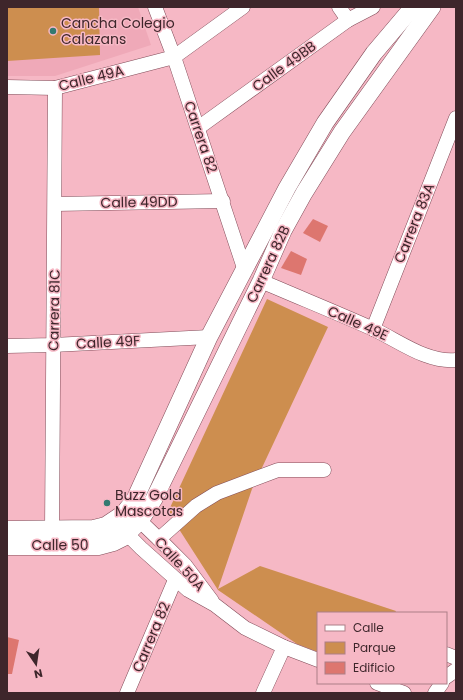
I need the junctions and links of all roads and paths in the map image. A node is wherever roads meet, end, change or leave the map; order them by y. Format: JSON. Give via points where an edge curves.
{"nodes":[{"id":1,"x":155,"y":7,"type":"edge"},
{"id":2,"x":243,"y":7,"type":"edge"},
{"id":3,"x":339,"y":7,"type":"edge"},
{"id":4,"x":372,"y":7,"type":"edge"},
{"id":5,"x":413,"y":7,"type":"edge"},
{"id":6,"x":432,"y":7,"type":"edge"},
{"id":7,"x":348,"y":20,"type":"junction"},
{"id":8,"x":174,"y":57,"type":"junction"},
{"id":9,"x":7,"y":87,"type":"edge"},
{"id":10,"x":55,"y":88,"type":"junction"},
{"id":11,"x":456,"y":118,"type":"edge"},
{"id":12,"x":198,"y":128,"type":"junction"},
{"id":13,"x":223,"y":201,"type":"junction"},
{"id":14,"x":55,"y":204,"type":"junction"},
{"id":15,"x":244,"y":268,"type":"junction"},
{"id":16,"x":261,"y":281,"type":"junction"},
{"id":17,"x":373,"y":329,"type":"junction"},
{"id":18,"x":209,"y":337,"type":"junction"},
{"id":19,"x":53,"y":345,"type":"junction"},
{"id":20,"x":7,"y":346,"type":"edge"},
{"id":21,"x":456,"y":360,"type":"edge"},
{"id":22,"x":324,"y":470,"type":"dead end"},
{"id":23,"x":121,"y":528,"type":"junction"},
{"id":24,"x":7,"y":531,"type":"edge"},
{"id":25,"x":52,"y":531,"type":"junction"},
{"id":26,"x":159,"y":539,"type":"junction"},
{"id":27,"x":7,"y":545,"type":"edge"},
{"id":28,"x":175,"y":580,"type":"junction"},
{"id":29,"x":215,"y":604,"type":"junction"},
{"id":30,"x":284,"y":647,"type":"junction"},
{"id":31,"x":317,"y":660,"type":"edge"},
{"id":32,"x":456,"y":670,"type":"edge"},
{"id":33,"x":447,"y":675,"type":"edge"},
{"id":34,"x":380,"y":684,"type":"edge"},
{"id":35,"x":441,"y":684,"type":"edge"},
{"id":36,"x":126,"y":693,"type":"edge"},
{"id":37,"x":263,"y":693,"type":"edge"},
{"id":38,"x":402,"y":693,"type":"edge"},
{"id":39,"x":435,"y":693,"type":"edge"}],
"edges":[{"from":1,"to":8,"type":"street","name":"Carrera 82"},
{"from":2,"to":8,"type":"street"},
{"from":3,"to":7,"type":"street"},
{"from":4,"to":7,"type":"street","name":"Calle 49BB"},
{"from":5,"to":15,"type":"street","name":"Carrera 82B","via":[[374,53],[322,128]]},
{"from":6,"to":16,"type":"street","name":"Carrera 82B","via":[[342,132],[304,192]]},
{"from":7,"to":12,"type":"street","name":"Calle 49BB"},
{"from":8,"to":10,"type":"street","name":"Calle 49A"},
{"from":8,"to":12,"type":"street","name":"Carrera 82"},
{"from":9,"to":10,"type":"street","name":"Calle 49A"},
{"from":10,"to":14,"type":"street","name":"Carrera 81C"},
{"from":11,"to":17,"type":"street","name":"Carrera 83A"},
{"from":12,"to":13,"type":"street","name":"Carrera 82"},
{"from":13,"to":14,"type":"street","name":"Calle 49DD"},
{"from":13,"to":15,"type":"street","name":"Carrera 82"},
{"from":14,"to":19,"type":"street","name":"Carrera 81C"},
{"from":15,"to":18,"type":"street","name":"Carrera 82B"},
{"from":16,"to":17,"type":"street","name":"Calle 49E"},
{"from":16,"to":23,"type":"street","name":"Carrera 82B","via":[[154,499]]},
{"from":17,"to":21,"type":"street","name":"Calle 49E","via":[[426,355]]},
{"from":18,"to":19,"type":"street","name":"Calle 49F"},
{"from":18,"to":23,"type":"street","name":"Carrera 82B"},
{"from":19,"to":20,"type":"street","name":"Calle 49F"},
{"from":19,"to":25,"type":"street","name":"Carrera 81C"},
{"from":22,"to":26,"type":"street","via":[[278,470],[217,493],[196,506]]},
{"from":23,"to":25,"type":"main road","name":"Calle 50"},
{"from":23,"to":26,"type":"street","name":"Calle 50A"},
{"from":23,"to":27,"type":"main road","name":"Calle 50","via":[[98,545]]},
{"from":23,"to":28,"type":"street","name":"Calle 50A"},
{"from":24,"to":25,"type":"main road","name":"Calle 50"},
{"from":26,"to":29,"type":"street","name":"Calle 50A","via":[[185,565]]},
{"from":28,"to":29,"type":"street","name":"Calle 50A"},
{"from":28,"to":36,"type":"street","name":"Carrera 82"},
{"from":29,"to":30,"type":"street","name":"Calle 50A","via":[[245,628]]},
{"from":30,"to":31,"type":"street","name":"Calle 50A"},
{"from":30,"to":37,"type":"street"},
{"from":32,"to":33,"type":"street"},
{"from":34,"to":38,"type":"street"},
{"from":35,"to":39,"type":"street"}]}
